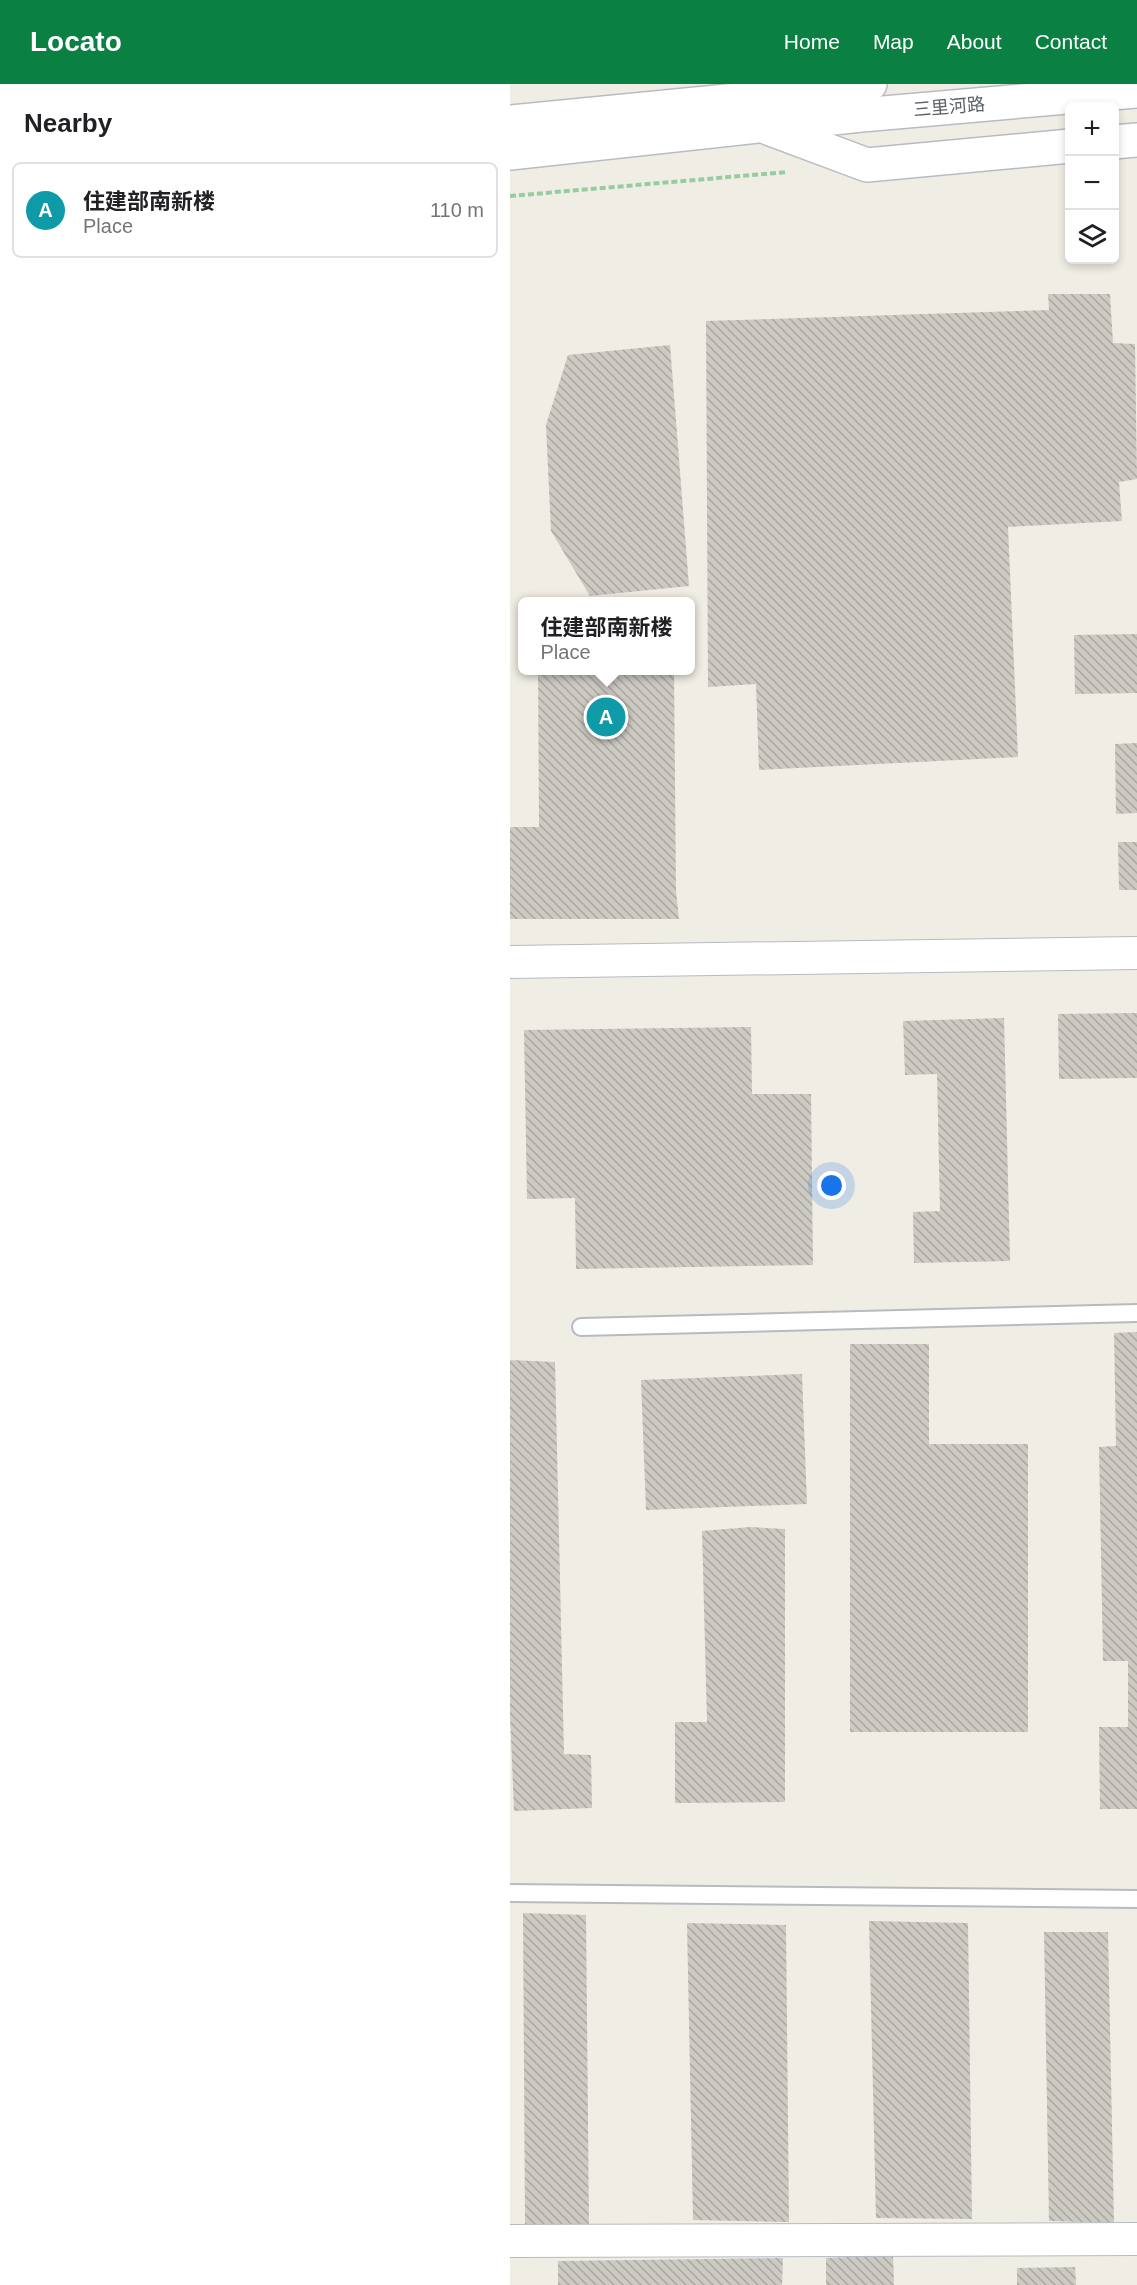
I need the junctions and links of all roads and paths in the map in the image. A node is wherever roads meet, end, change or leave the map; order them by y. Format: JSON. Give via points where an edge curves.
{"nodes":[{"id":1,"x":870,"y":84,"type":"edge"},
{"id":2,"x":1137,"y":91,"type":"edge"},
{"id":3,"x":510,"y":122,"type":"edge"},
{"id":4,"x":760,"y":126,"type":"junction"},
{"id":5,"x":1137,"y":140,"type":"edge"},
{"id":6,"x":1119,"y":142,"type":"edge"},
{"id":7,"x":1065,"y":146,"type":"edge"},
{"id":8,"x":510,"y":153,"type":"edge"},
{"id":9,"x":795,"y":171,"type":"dead end"},
{"id":10,"x":510,"y":196,"type":"edge"},
{"id":11,"x":1137,"y":953,"type":"edge"},
{"id":12,"x":510,"y":962,"type":"edge"},
{"id":13,"x":1137,"y":1313,"type":"edge"},
{"id":14,"x":581,"y":1327,"type":"dead end"},
{"id":15,"x":510,"y":1893,"type":"edge"},
{"id":16,"x":1137,"y":1899,"type":"edge"},
{"id":17,"x":1137,"y":2239,"type":"edge"},
{"id":18,"x":510,"y":2241,"type":"edge"}],
"edges":[{"from":1,"to":3,"type":"main road"},
{"from":2,"to":4,"type":"main road","name":"三里河路"},
{"from":4,"to":7,"type":"main road","name":"三里河路","via":[[867,165]]},
{"from":4,"to":8,"type":"main road","name":"三里河路"},
{"from":5,"to":6,"type":"main road"},
{"from":9,"to":10,"type":"path"},
{"from":11,"to":12,"type":"street"},
{"from":13,"to":14,"type":"lane"},
{"from":15,"to":16,"type":"lane"},
{"from":17,"to":18,"type":"street"}]}
